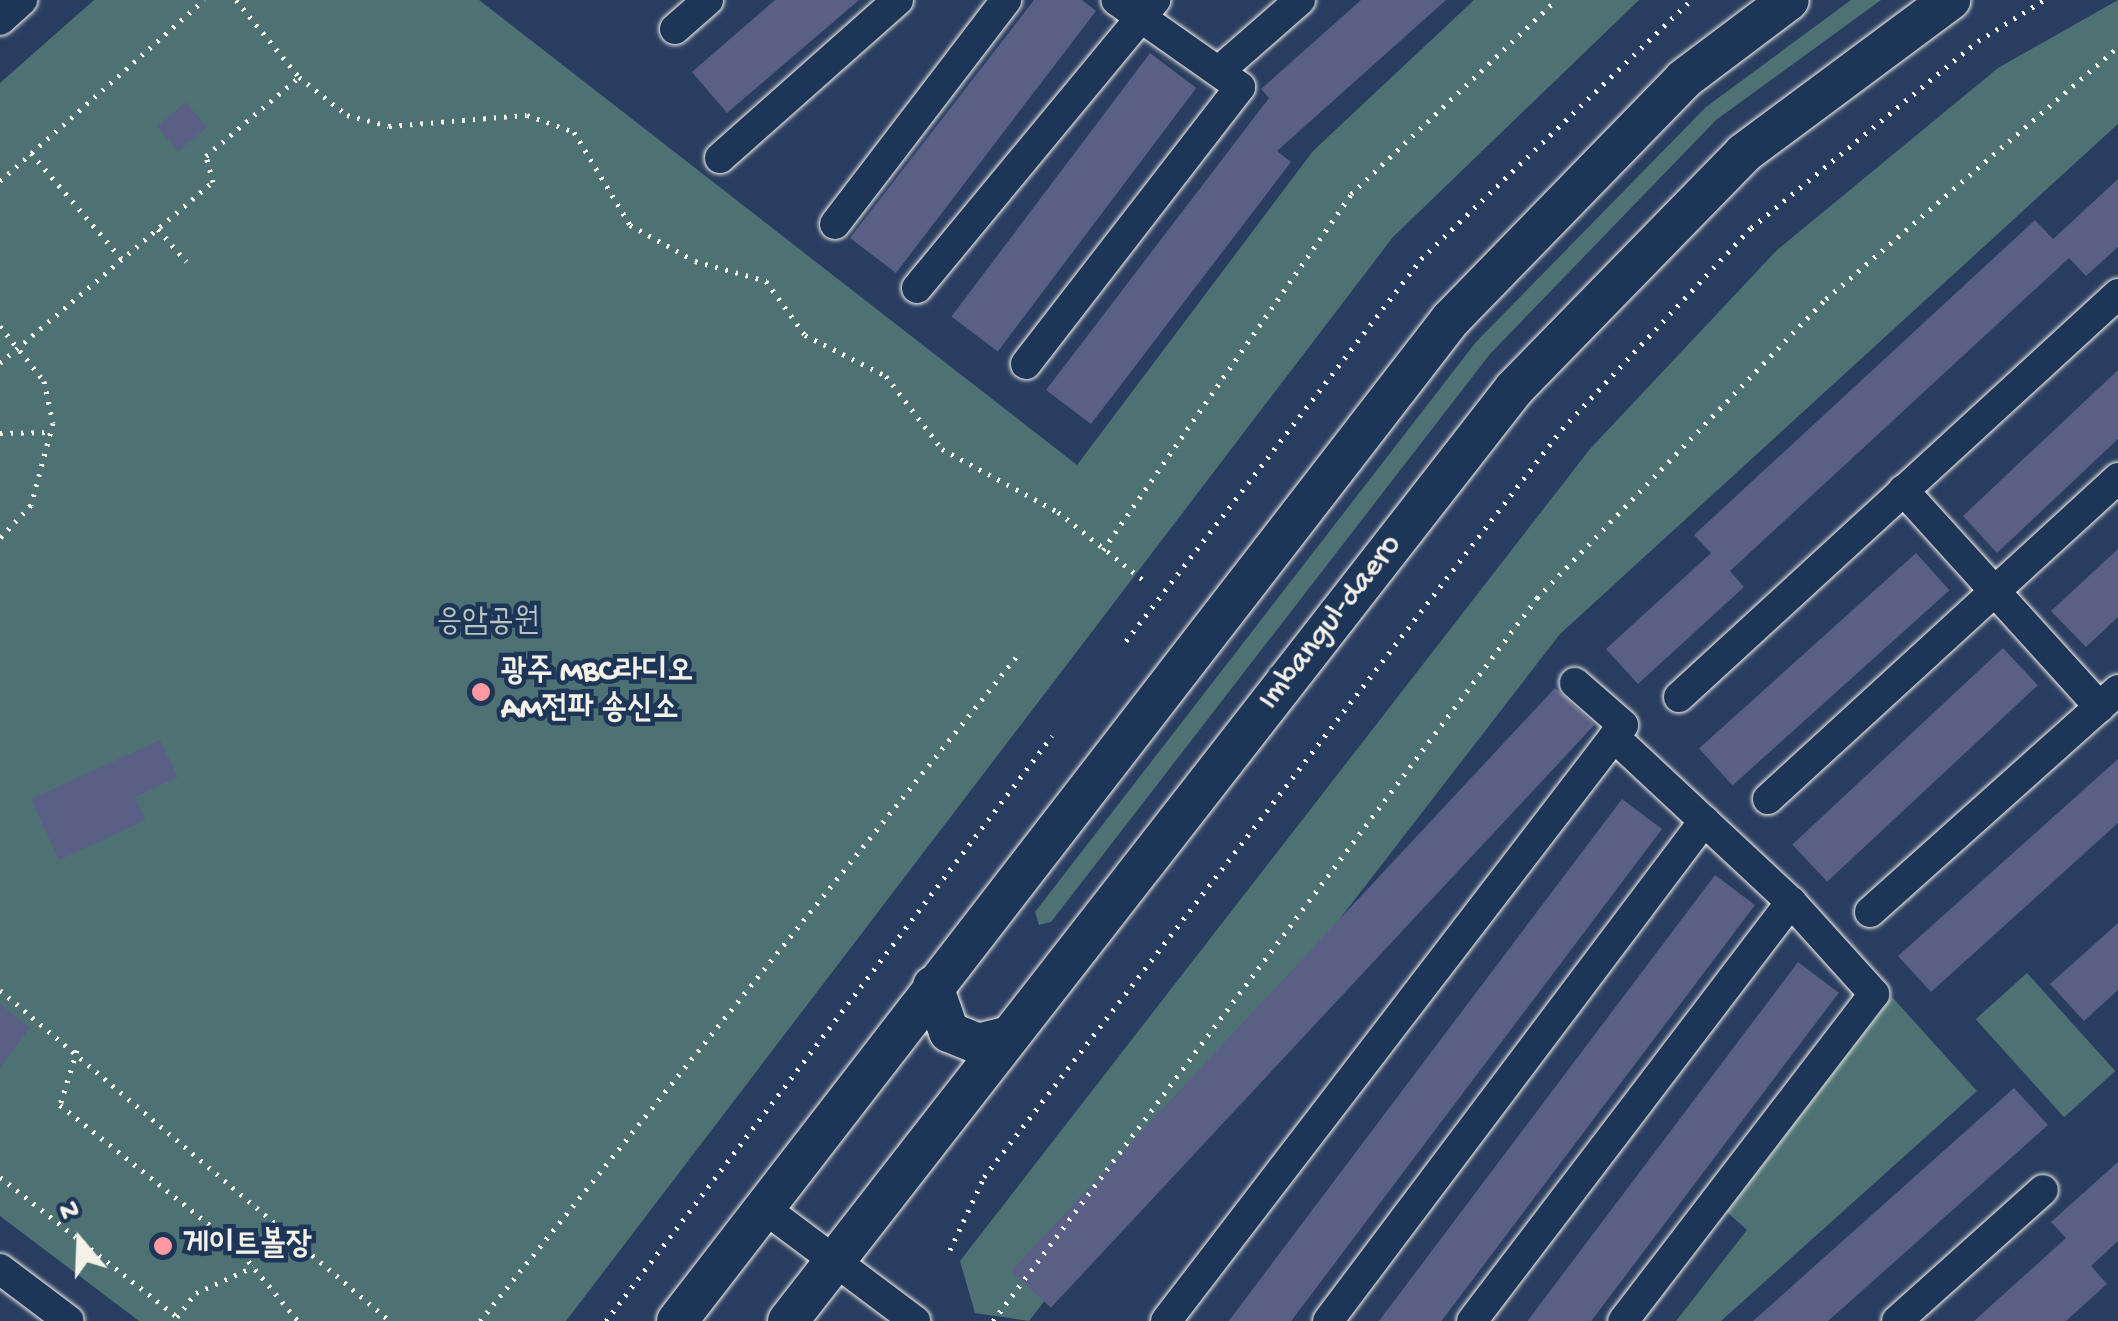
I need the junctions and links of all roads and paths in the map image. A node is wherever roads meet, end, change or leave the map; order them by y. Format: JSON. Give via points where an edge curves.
{"nodes":[{"id":1,"x":22,"y":0,"type":"edge"},
{"id":2,"x":204,"y":0,"type":"edge"},
{"id":3,"x":236,"y":0,"type":"edge"},
{"id":4,"x":708,"y":0,"type":"edge"},
{"id":5,"x":898,"y":0,"type":"edge"},
{"id":6,"x":1006,"y":0,"type":"edge"},
{"id":7,"x":1116,"y":0,"type":"edge"},
{"id":8,"x":1300,"y":0,"type":"edge"},
{"id":9,"x":1556,"y":0,"type":"edge"},
{"id":10,"x":1691,"y":0,"type":"edge"},
{"id":11,"x":1788,"y":0,"type":"edge"},
{"id":12,"x":1950,"y":0,"type":"edge"},
{"id":13,"x":2044,"y":0,"type":"edge"},
{"id":14,"x":1147,"y":11,"type":"edge"},
{"id":15,"x":0,"y":20,"type":"edge"},
{"id":16,"x":675,"y":29,"type":"dead end"},
{"id":17,"x":2118,"y":47,"type":"edge"},
{"id":18,"x":1220,"y":71,"type":"junction"},
{"id":19,"x":299,"y":76,"type":"junction"},
{"id":20,"x":31,"y":153,"type":"junction"},
{"id":21,"x":720,"y":158,"type":"dead end"},
{"id":22,"x":0,"y":181,"type":"edge"},
{"id":23,"x":835,"y":224,"type":"dead end"},
{"id":24,"x":158,"y":228,"type":"junction"},
{"id":25,"x":122,"y":259,"type":"junction"},
{"id":26,"x":186,"y":261,"type":"dead end"},
{"id":27,"x":917,"y":288,"type":"dead end"},
{"id":28,"x":2118,"y":294,"type":"edge"},
{"id":29,"x":0,"y":326,"type":"edge"},
{"id":30,"x":22,"y":344,"type":"junction"},
{"id":31,"x":0,"y":363,"type":"edge"},
{"id":32,"x":1026,"y":364,"type":"dead end"},
{"id":33,"x":52,"y":432,"type":"junction"},
{"id":34,"x":0,"y":434,"type":"edge"},
{"id":35,"x":2118,"y":478,"type":"edge"},
{"id":36,"x":1904,"y":490,"type":"junction"},
{"id":37,"x":0,"y":538,"type":"edge"},
{"id":38,"x":1103,"y":550,"type":"junction"},
{"id":39,"x":1147,"y":583,"type":"dead end"},
{"id":40,"x":1994,"y":590,"type":"junction"},
{"id":41,"x":1126,"y":641,"type":"dead end"},
{"id":42,"x":1020,"y":652,"type":"dead end"},
{"id":43,"x":1574,"y":683,"type":"dead end"},
{"id":44,"x":1678,"y":696,"type":"dead end"},
{"id":45,"x":2109,"y":698,"type":"edge"},
{"id":46,"x":1052,"y":736,"type":"dead end"},
{"id":47,"x":1614,"y":737,"type":"junction"},
{"id":48,"x":1768,"y":798,"type":"dead end"},
{"id":49,"x":1704,"y":821,"type":"junction"},
{"id":50,"x":1791,"y":902,"type":"junction"},
{"id":51,"x":1870,"y":912,"type":"dead end"},
{"id":52,"x":933,"y":986,"type":"junction"},
{"id":53,"x":0,"y":990,"type":"edge"},
{"id":54,"x":1007,"y":1037,"type":"junction"},
{"id":55,"x":77,"y":1050,"type":"junction"},
{"id":56,"x":0,"y":1176,"type":"edge"},
{"id":57,"x":2043,"y":1190,"type":"dead end"},
{"id":58,"x":764,"y":1208,"type":"junction"},
{"id":59,"x":950,"y":1250,"type":"dead end"},
{"id":60,"x":834,"y":1259,"type":"junction"},
{"id":61,"x":253,"y":1267,"type":"junction"},
{"id":62,"x":0,"y":1268,"type":"edge"},
{"id":63,"x":69,"y":1321,"type":"edge"},
{"id":64,"x":298,"y":1321,"type":"edge"},
{"id":65,"x":390,"y":1321,"type":"edge"},
{"id":66,"x":480,"y":1321,"type":"edge"},
{"id":67,"x":606,"y":1321,"type":"edge"},
{"id":68,"x":677,"y":1321,"type":"edge"},
{"id":69,"x":788,"y":1321,"type":"edge"},
{"id":70,"x":915,"y":1321,"type":"edge"},
{"id":71,"x":993,"y":1321,"type":"edge"},
{"id":72,"x":1166,"y":1321,"type":"edge"},
{"id":73,"x":1328,"y":1321,"type":"edge"},
{"id":74,"x":1472,"y":1321,"type":"edge"},
{"id":75,"x":1623,"y":1321,"type":"edge"},
{"id":76,"x":1897,"y":1321,"type":"edge"}],
"edges":[{"from":1,"to":15,"type":"street"},
{"from":2,"to":20,"type":"path"},
{"from":3,"to":19,"type":"path"},
{"from":4,"to":16,"type":"street"},
{"from":5,"to":21,"type":"street"},
{"from":6,"to":23,"type":"street"},
{"from":7,"to":14,"type":"street"},
{"from":8,"to":18,"type":"street"},
{"from":9,"to":38,"type":"path","via":[[1351,194]]},
{"from":10,"to":41,"type":"path","via":[[1421,259]]},
{"from":11,"to":52,"type":"main road","via":[[1684,79],[1451,319]]},
{"from":12,"to":54,"type":"main road","name":"Imbangul-daero","via":[[1744,153],[1514,389]]},
{"from":13,"to":59,"type":"path","via":[[1978,41],[1752,228],[1562,430],[984,1178]]},
{"from":14,"to":18,"type":"street"},
{"from":14,"to":27,"type":"street"},
{"from":17,"to":71,"type":"path","via":[[1826,300],[1537,598]]},
{"from":18,"to":32,"type":"street","via":[[1240,87]]},
{"from":19,"to":24,"type":"path","via":[[206,156],[213,182]]},
{"from":19,"to":38,"type":"path","via":[[347,115],[380,125],[527,115],[574,132],[630,226],[695,260],[766,281],[805,335],[886,376],[942,450],[1040,500]]},
{"from":20,"to":22,"type":"path"},
{"from":20,"to":25,"type":"path"},
{"from":24,"to":25,"type":"path"},
{"from":24,"to":26,"type":"path"},
{"from":25,"to":30,"type":"path"},
{"from":28,"to":36,"type":"street"},
{"from":29,"to":30,"type":"path"},
{"from":30,"to":31,"type":"path"},
{"from":30,"to":33,"type":"path","via":[[44,381]]},
{"from":33,"to":34,"type":"path"},
{"from":33,"to":37,"type":"path","via":[[32,505]]},
{"from":35,"to":40,"type":"street"},
{"from":36,"to":40,"type":"street"},
{"from":36,"to":44,"type":"street"},
{"from":38,"to":39,"type":"path"},
{"from":40,"to":45,"type":"street"},
{"from":40,"to":48,"type":"street"},
{"from":42,"to":66,"type":"path"},
{"from":43,"to":47,"type":"street","via":[[1623,725]]},
{"from":45,"to":51,"type":"street"},
{"from":46,"to":67,"type":"path"},
{"from":47,"to":49,"type":"street"},
{"from":47,"to":72,"type":"street"},
{"from":49,"to":50,"type":"street"},
{"from":49,"to":73,"type":"street"},
{"from":50,"to":74,"type":"street"},
{"from":50,"to":75,"type":"street","via":[[1874,994]]},
{"from":52,"to":54,"type":"main road","via":[[949,1032],[978,1044]]},
{"from":52,"to":58,"type":"main road"},
{"from":53,"to":55,"type":"path"},
{"from":54,"to":60,"type":"main road","name":"Imbangul-daero"},
{"from":55,"to":61,"type":"path","via":[[60,1105]]},
{"from":55,"to":65,"type":"path"},
{"from":56,"to":61,"type":"path","via":[[177,1317],[196,1293]]},
{"from":57,"to":76,"type":"street"},
{"from":58,"to":60,"type":"street"},
{"from":58,"to":68,"type":"main road"},
{"from":60,"to":69,"type":"main road","name":"Imbangul-daero"},
{"from":60,"to":70,"type":"street"},
{"from":61,"to":64,"type":"path"},
{"from":62,"to":63,"type":"street"}]}
